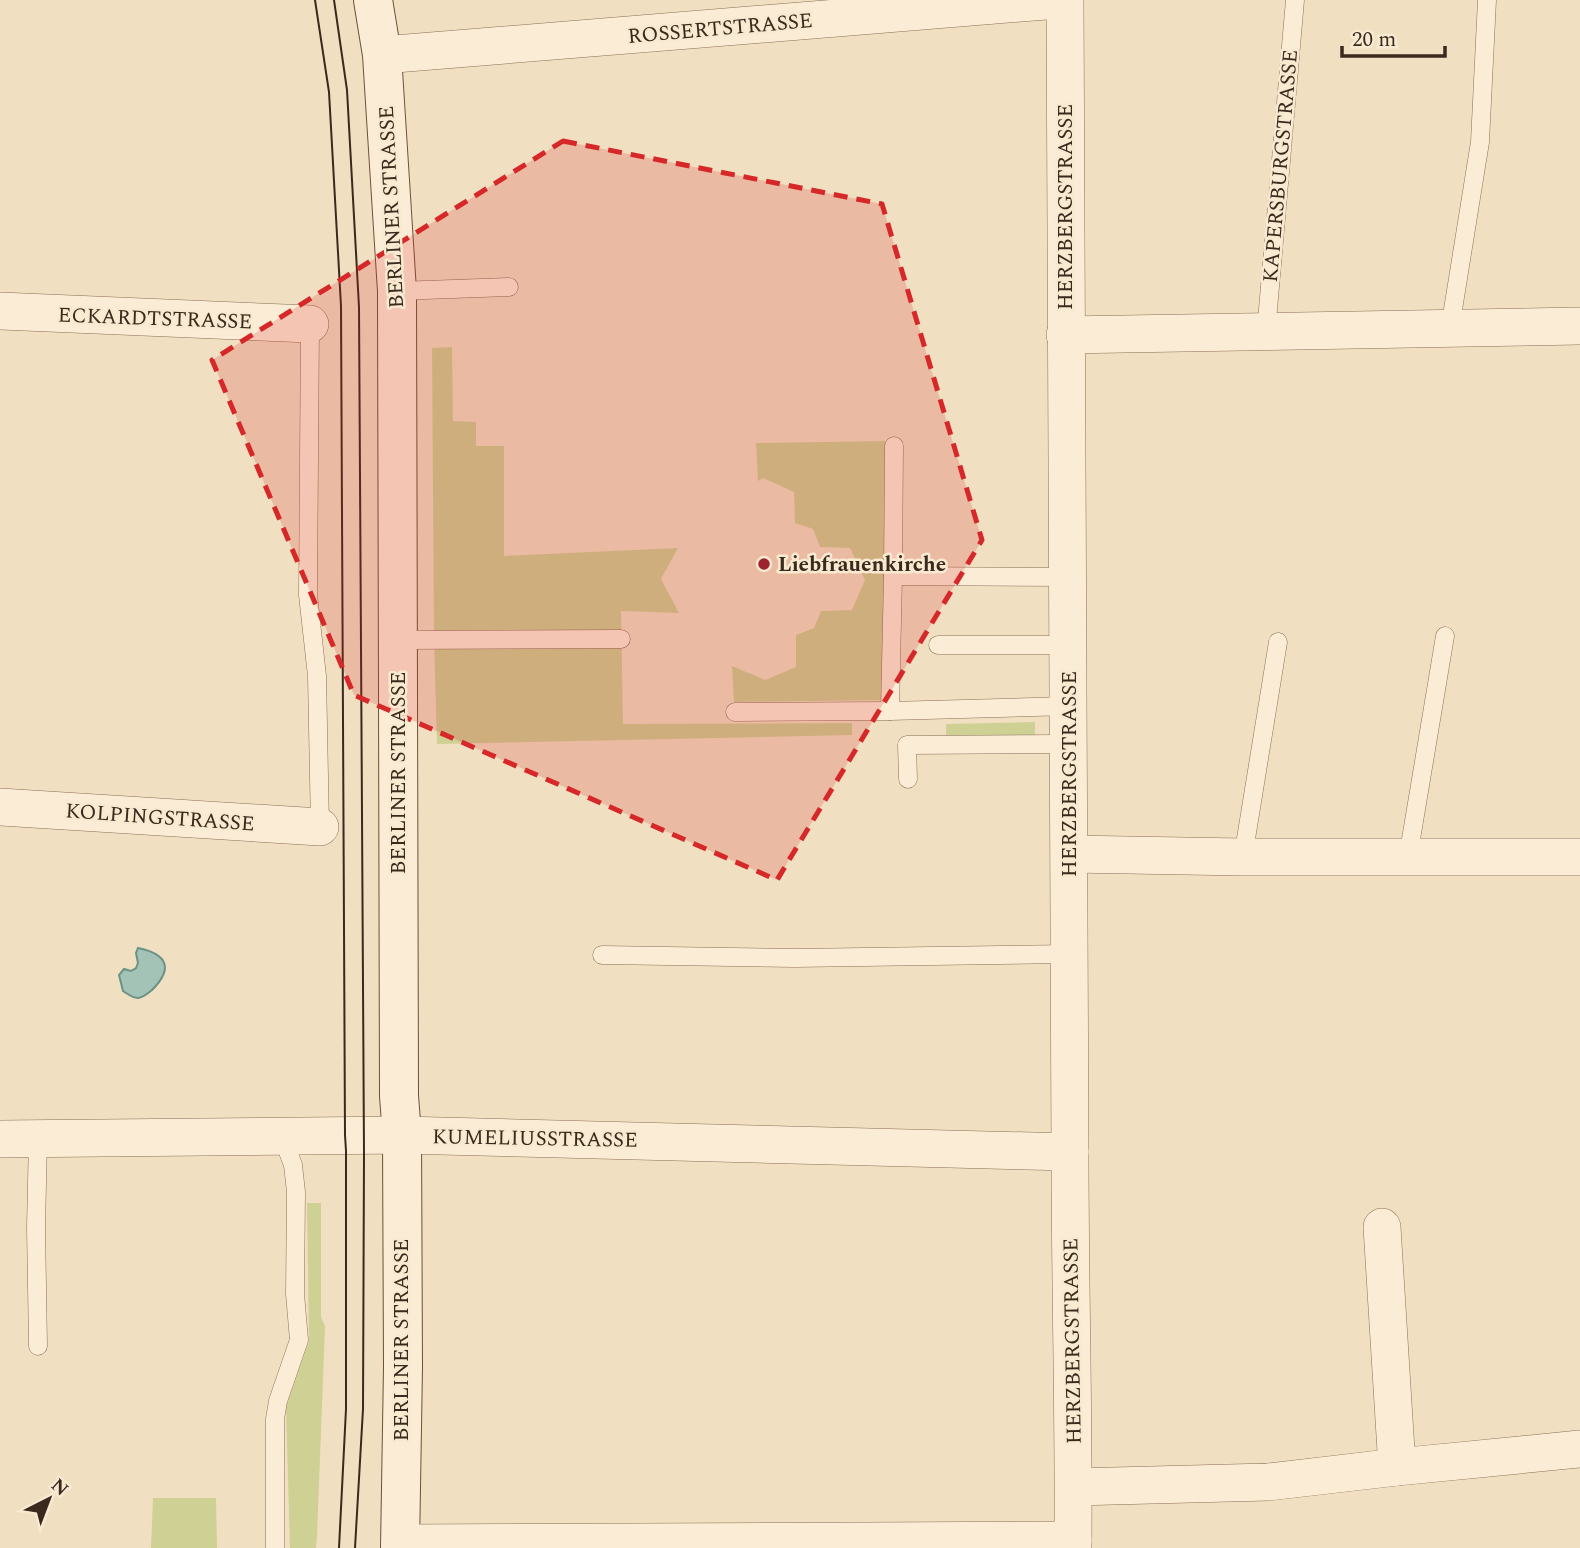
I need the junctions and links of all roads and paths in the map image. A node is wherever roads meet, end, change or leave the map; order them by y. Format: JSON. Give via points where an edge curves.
{"nodes":[{"id":1,"x":373,"y":0,"type":"edge"},
{"id":2,"x":1058,"y":0,"type":"edge"},
{"id":3,"x":1065,"y":0,"type":"edge"},
{"id":4,"x":1295,"y":0,"type":"edge"},
{"id":5,"x":1488,"y":0,"type":"edge"},
{"id":6,"x":382,"y":55,"type":"junction"},
{"id":7,"x":509,"y":287,"type":"dead end"},
{"id":8,"x":397,"y":291,"type":"junction"},
{"id":9,"x":0,"y":311,"type":"edge"},
{"id":10,"x":310,"y":324,"type":"joint"},
{"id":11,"x":1580,"y":326,"type":"edge"},
{"id":12,"x":1450,"y":328,"type":"junction"},
{"id":13,"x":1266,"y":332,"type":"junction"},
{"id":14,"x":1065,"y":335,"type":"junction"},
{"id":15,"x":894,"y":446,"type":"dead end"},
{"id":16,"x":893,"y":576,"type":"junction"},
{"id":17,"x":1067,"y":577,"type":"junction"},
{"id":18,"x":1445,"y":636,"type":"dead end"},
{"id":19,"x":621,"y":639,"type":"dead end"},
{"id":20,"x":397,"y":640,"type":"junction"},
{"id":21,"x":1278,"y":642,"type":"dead end"},
{"id":22,"x":938,"y":645,"type":"dead end"},
{"id":23,"x":1068,"y":645,"type":"junction"},
{"id":24,"x":1069,"y":706,"type":"junction"},
{"id":25,"x":890,"y":710,"type":"junction"},
{"id":26,"x":735,"y":712,"type":"dead end"},
{"id":27,"x":1069,"y":744,"type":"junction"},
{"id":28,"x":908,"y":779,"type":"dead end"},
{"id":29,"x":0,"y":807,"type":"edge"},
{"id":30,"x":320,"y":827,"type":"joint"},
{"id":31,"x":1579,"y":851,"type":"edge"},
{"id":32,"x":1070,"y":854,"type":"junction"},
{"id":33,"x":1408,"y":856,"type":"junction"},
{"id":34,"x":1242,"y":857,"type":"junction"},
{"id":35,"x":1070,"y":954,"type":"junction"},
{"id":36,"x":602,"y":955,"type":"dead end"},
{"id":37,"x":402,"y":1135,"type":"junction"},
{"id":38,"x":282,"y":1136,"type":"junction"},
{"id":39,"x":0,"y":1139,"type":"edge"},
{"id":40,"x":38,"y":1139,"type":"junction"},
{"id":41,"x":1070,"y":1152,"type":"junction"},
{"id":42,"x":1382,"y":1227,"type":"dead end"},
{"id":43,"x":38,"y":1346,"type":"dead end"},
{"id":44,"x":1580,"y":1449,"type":"edge"},
{"id":45,"x":1397,"y":1467,"type":"junction"},
{"id":46,"x":1074,"y":1487,"type":"junction"},
{"id":47,"x":1073,"y":1544,"type":"edge"},
{"id":48,"x":400,"y":1546,"type":"edge"},
{"id":49,"x":275,"y":1548,"type":"edge"}],
"edges":[{"from":1,"to":6,"type":"street","name":"BERLINER STRASSE"},
{"from":2,"to":6,"type":"street","name":"ROSSERTSTRASSE"},
{"from":3,"to":14,"type":"street","name":"HERZBERGSTRASSE"},
{"from":4,"to":13,"type":"lane","name":"KAPERSBURGSTRASSE"},
{"from":5,"to":12,"type":"lane","via":[[1480,142]]},
{"from":6,"to":8,"type":"street","name":"BERLINER STRASSE"},
{"from":7,"to":8,"type":"lane"},
{"from":8,"to":20,"type":"street","name":"BERLINER STRASSE"},
{"from":9,"to":10,"type":"street","name":"ECKARDTSTRASSE"},
{"from":10,"to":30,"type":"lane","via":[[308,595],[317,677]]},
{"from":11,"to":12,"type":"street"},
{"from":12,"to":13,"type":"street"},
{"from":13,"to":14,"type":"street"},
{"from":14,"to":17,"type":"street","name":"HERZBERGSTRASSE"},
{"from":15,"to":16,"type":"lane"},
{"from":16,"to":17,"type":"lane"},
{"from":16,"to":25,"type":"lane"},
{"from":17,"to":23,"type":"street","name":"HERZBERGSTRASSE"},
{"from":18,"to":33,"type":"lane"},
{"from":19,"to":20,"type":"lane"},
{"from":20,"to":37,"type":"street","name":"BERLINER STRASSE"},
{"from":21,"to":34,"type":"lane"},
{"from":22,"to":23,"type":"lane"},
{"from":23,"to":24,"type":"street","name":"HERZBERGSTRASSE"},
{"from":24,"to":25,"type":"lane"},
{"from":24,"to":27,"type":"street","name":"HERZBERGSTRASSE"},
{"from":25,"to":26,"type":"lane"},
{"from":27,"to":28,"type":"lane","via":[[907,745]]},
{"from":27,"to":32,"type":"street","name":"HERZBERGSTRASSE"},
{"from":29,"to":30,"type":"street","name":"KOLPINGSTRASSE"},
{"from":31,"to":33,"type":"street"},
{"from":32,"to":34,"type":"street"},
{"from":32,"to":35,"type":"street","name":"HERZBERGSTRASSE"},
{"from":33,"to":34,"type":"street"},
{"from":35,"to":36,"type":"lane"},
{"from":35,"to":41,"type":"street","name":"HERZBERGSTRASSE"},
{"from":37,"to":38,"type":"street","name":"KUMELIUSSTRASSE"},
{"from":37,"to":41,"type":"street","name":"KUMELIUSSTRASSE"},
{"from":37,"to":48,"type":"street","name":"BERLINER STRASSE"},
{"from":38,"to":40,"type":"street","name":"KUMELIUSSTRASSE"},
{"from":38,"to":49,"type":"lane","via":[[293,1165],[296,1192],[299,1340],[275,1419]]},
{"from":39,"to":40,"type":"street","name":"KUMELIUSSTRASSE"},
{"from":40,"to":43,"type":"lane"},
{"from":41,"to":46,"type":"street","name":"HERZBERGSTRASSE"},
{"from":42,"to":45,"type":"street"},
{"from":44,"to":45,"type":"street"},
{"from":45,"to":46,"type":"street","via":[[1268,1482]]},
{"from":46,"to":47,"type":"street","name":"HERZBERGSTRASSE"},
{"from":47,"to":48,"type":"street"}]}
